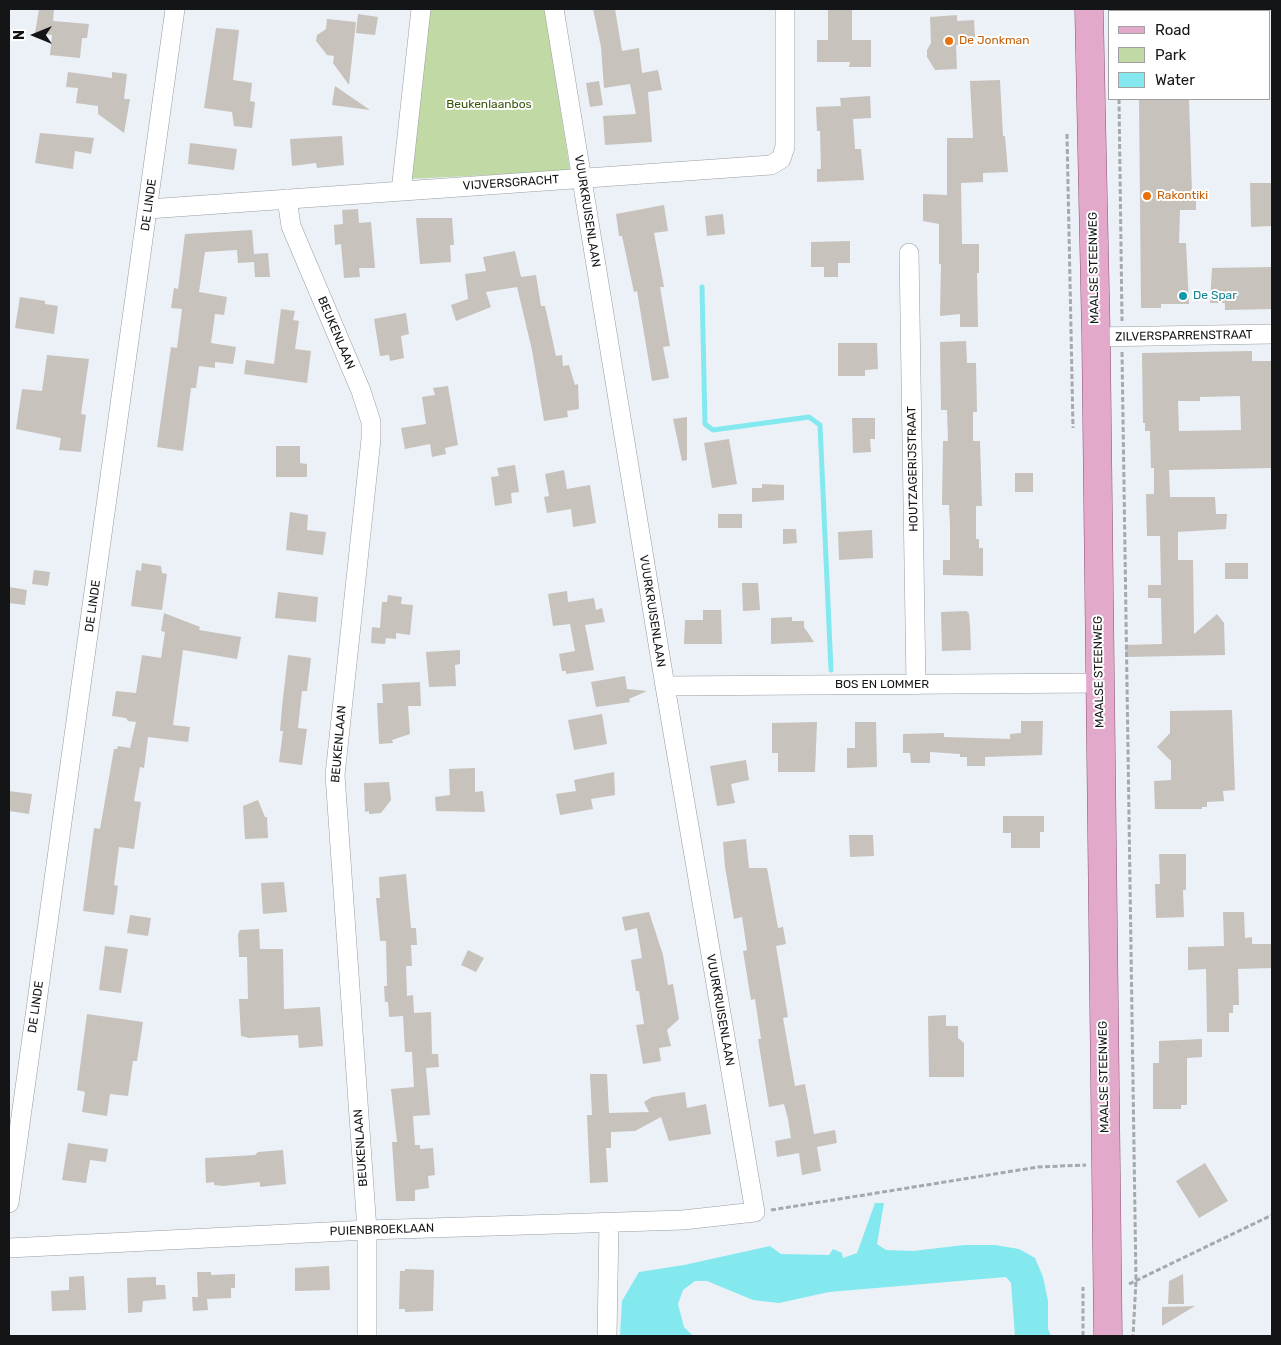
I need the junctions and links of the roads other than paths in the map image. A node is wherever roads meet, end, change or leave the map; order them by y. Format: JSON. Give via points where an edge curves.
{"nodes":[{"id":1,"x":175,"y":9,"type":"edge"},
{"id":2,"x":421,"y":9,"type":"edge"},
{"id":3,"x":554,"y":9,"type":"edge"},
{"id":4,"x":785,"y":9,"type":"edge"},
{"id":5,"x":1089,"y":9,"type":"edge"},
{"id":6,"x":581,"y":178,"type":"junction"},
{"id":7,"x":400,"y":191,"type":"junction"},
{"id":8,"x":287,"y":199,"type":"junction"},
{"id":9,"x":148,"y":209,"type":"junction"},
{"id":10,"x":910,"y":253,"type":"dead end"},
{"id":11,"x":1272,"y":334,"type":"edge"},
{"id":12,"x":1109,"y":337,"type":"junction"},
{"id":13,"x":1099,"y":683,"type":"junction"},
{"id":14,"x":916,"y":685,"type":"junction"},
{"id":15,"x":665,"y":686,"type":"junction"},
{"id":16,"x":9,"y":1203,"type":"edge"},
{"id":17,"x":755,"y":1212,"type":"joint"},
{"id":18,"x":609,"y":1223,"type":"junction"},
{"id":19,"x":367,"y":1230,"type":"junction"},
{"id":20,"x":9,"y":1248,"type":"edge"},
{"id":21,"x":367,"y":1336,"type":"edge"},
{"id":22,"x":607,"y":1336,"type":"edge"},
{"id":23,"x":1108,"y":1336,"type":"edge"}],
"edges":[{"from":1,"to":9,"type":"street","name":"DE LINDE"},
{"from":2,"to":7,"type":"street"},
{"from":3,"to":6,"type":"street","name":"VUURKRUISENLAAN"},
{"from":4,"to":6,"type":"street","name":"VIJVERSGRACHT","via":[[785,147],[781,159],[771,165]]},
{"from":5,"to":12,"type":"main road","name":"MAALSE STEENWEG"},
{"from":6,"to":7,"type":"street","name":"VIJVERSGRACHT"},
{"from":6,"to":15,"type":"street","name":"VUURKRUISENLAAN"},
{"from":7,"to":8,"type":"street","name":"VIJVERSGRACHT"},
{"from":8,"to":9,"type":"street","name":"VIJVERSGRACHT"},
{"from":8,"to":19,"type":"street","name":"BEUKENLAAN","via":[[291,226],[371,422],[335,775]]},
{"from":9,"to":16,"type":"street","name":"DE LINDE"},
{"from":10,"to":14,"type":"street","name":"HOUTZAGERIJSTRAAT"},
{"from":11,"to":12,"type":"street","name":"ZILVERSPARRENSTRAAT"},
{"from":12,"to":13,"type":"main road","name":"MAALSE STEENWEG"},
{"from":13,"to":14,"type":"street","name":"BOS EN LOMMER"},
{"from":13,"to":23,"type":"main road","name":"MAALSE STEENWEG"},
{"from":14,"to":15,"type":"street","name":"BOS EN LOMMER"},
{"from":15,"to":17,"type":"street","name":"VUURKRUISENLAAN"},
{"from":17,"to":18,"type":"street","name":"PUIENBROEKLAAN","via":[[683,1220]]},
{"from":18,"to":19,"type":"street","name":"PUIENBROEKLAAN"},
{"from":18,"to":22,"type":"street"},
{"from":19,"to":20,"type":"street","name":"PUIENBROEKLAAN"},
{"from":19,"to":21,"type":"street","name":"BEUKENLAAN"}]}
